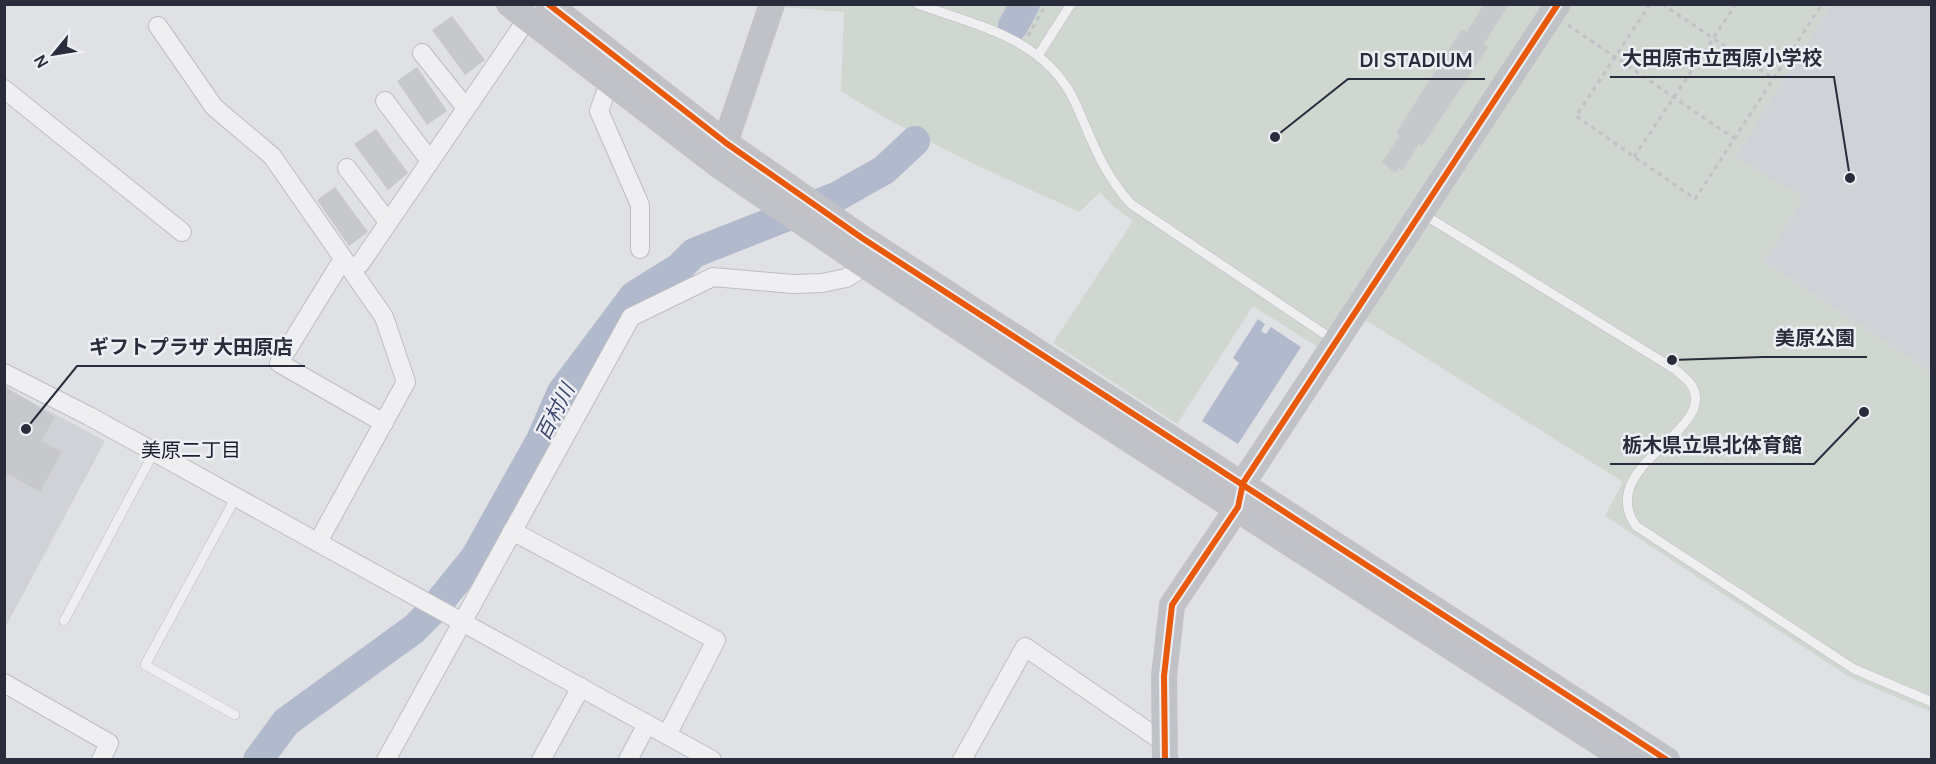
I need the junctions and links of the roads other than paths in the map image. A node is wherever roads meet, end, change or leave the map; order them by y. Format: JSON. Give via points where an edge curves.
{"nodes":[{"id":1,"x":772,"y":4,"type":"edge"},
{"id":2,"x":918,"y":4,"type":"edge"},
{"id":3,"x":953,"y":4,"type":"edge"},
{"id":4,"x":1071,"y":4,"type":"edge"},
{"id":5,"x":528,"y":9,"type":"edge"},
{"id":6,"x":1554,"y":9,"type":"edge"},
{"id":7,"x":947,"y":15,"type":"junction"},
{"id":8,"x":158,"y":26,"type":"dead end"},
{"id":9,"x":422,"y":52,"type":"dead end"},
{"id":10,"x":1039,"y":54,"type":"junction"},
{"id":11,"x":609,"y":83,"type":"junction"},
{"id":12,"x":4,"y":89,"type":"edge"},
{"id":13,"x":385,"y":101,"type":"dead end"},
{"id":14,"x":466,"y":108,"type":"junction"},
{"id":15,"x":722,"y":154,"type":"junction"},
{"id":16,"x":430,"y":161,"type":"junction"},
{"id":17,"x":347,"y":168,"type":"dead end"},
{"id":18,"x":1419,"y":212,"type":"junction"},
{"id":19,"x":388,"y":222,"type":"junction"},
{"id":20,"x":823,"y":224,"type":"junction"},
{"id":21,"x":182,"y":232,"type":"dead end"},
{"id":22,"x":640,"y":249,"type":"dead end"},
{"id":23,"x":351,"y":261,"type":"junction"},
{"id":24,"x":866,"y":266,"type":"junction"},
{"id":25,"x":1337,"y":342,"type":"junction"},
{"id":26,"x":4,"y":373,"type":"edge"},
{"id":27,"x":384,"y":423,"type":"junction"},
{"id":28,"x":154,"y":452,"type":"junction"},
{"id":29,"x":1240,"y":495,"type":"junction"},
{"id":30,"x":236,"y":497,"type":"junction"},
{"id":31,"x":512,"y":531,"type":"junction"},
{"id":32,"x":318,"y":542,"type":"junction"},
{"id":33,"x":455,"y":618,"type":"junction"},
{"id":34,"x":64,"y":621,"type":"dead end"},
{"id":35,"x":4,"y":683,"type":"edge"},
{"id":36,"x":581,"y":687,"type":"junction"},
{"id":37,"x":1932,"y":702,"type":"edge"},
{"id":38,"x":236,"y":715,"type":"dead end"},
{"id":39,"x":647,"y":724,"type":"junction"},
{"id":40,"x":667,"y":735,"type":"junction"},
{"id":41,"x":1165,"y":751,"type":"edge"},
{"id":42,"x":101,"y":759,"type":"edge"},
{"id":43,"x":386,"y":759,"type":"edge"},
{"id":44,"x":541,"y":759,"type":"edge"},
{"id":45,"x":628,"y":759,"type":"edge"},
{"id":46,"x":712,"y":759,"type":"edge"},
{"id":47,"x":963,"y":759,"type":"edge"},
{"id":48,"x":1626,"y":759,"type":"edge"},
{"id":49,"x":1667,"y":759,"type":"edge"}],
"edges":[{"from":1,"to":15,"type":"street"},
{"from":2,"to":7,"type":"lane"},
{"from":3,"to":7,"type":"lane"},
{"from":4,"to":10,"type":"lane"},
{"from":5,"to":11,"type":"street"},
{"from":5,"to":14,"type":"street"},
{"from":5,"to":15,"type":"street"},
{"from":6,"to":18,"type":"street"},
{"from":7,"to":10,"type":"lane"},
{"from":8,"to":23,"type":"street","via":[[214,107],[272,156]]},
{"from":9,"to":14,"type":"street"},
{"from":10,"to":25,"type":"lane","via":[[1059,74],[1098,160],[1131,204]]},
{"from":11,"to":15,"type":"street"},
{"from":11,"to":22,"type":"street","via":[[599,111],[640,205]]},
{"from":12,"to":21,"type":"street"},
{"from":13,"to":16,"type":"street"},
{"from":14,"to":16,"type":"street"},
{"from":15,"to":20,"type":"street"},
{"from":16,"to":19,"type":"street"},
{"from":17,"to":19,"type":"street"},
{"from":18,"to":25,"type":"street"},
{"from":18,"to":37,"type":"lane","via":[[1676,370],[1693,387],[1691,416],[1632,482],[1626,503],[1636,526],[1854,669]]},
{"from":19,"to":23,"type":"street"},
{"from":20,"to":24,"type":"street"},
{"from":20,"to":29,"type":"street","via":[[1100,393]]},
{"from":23,"to":27,"type":"street","via":[[384,317],[406,382]]},
{"from":23,"to":27,"type":"street","via":[[279,363]]},
{"from":24,"to":29,"type":"street","via":[[1094,417]]},
{"from":24,"to":31,"type":"street","via":[[846,278],[822,283],[793,285],[713,277],[632,317]]},
{"from":25,"to":29,"type":"street"},
{"from":26,"to":28,"type":"street"},
{"from":27,"to":32,"type":"street"},
{"from":28,"to":30,"type":"street"},
{"from":28,"to":34,"type":"lane"},
{"from":29,"to":41,"type":"street","via":[[1172,605],[1164,676]]},
{"from":29,"to":48,"type":"street"},
{"from":29,"to":49,"type":"street"},
{"from":30,"to":32,"type":"street"},
{"from":30,"to":38,"type":"lane","via":[[145,665]]},
{"from":31,"to":33,"type":"street"},
{"from":31,"to":40,"type":"street","via":[[716,640]]},
{"from":32,"to":33,"type":"street"},
{"from":33,"to":36,"type":"street"},
{"from":33,"to":43,"type":"street"},
{"from":35,"to":42,"type":"street","via":[[109,743]]},
{"from":36,"to":39,"type":"street"},
{"from":36,"to":44,"type":"street"},
{"from":39,"to":40,"type":"street"},
{"from":39,"to":45,"type":"street"},
{"from":40,"to":46,"type":"street"},
{"from":41,"to":47,"type":"street","via":[[1025,647]]}]}
